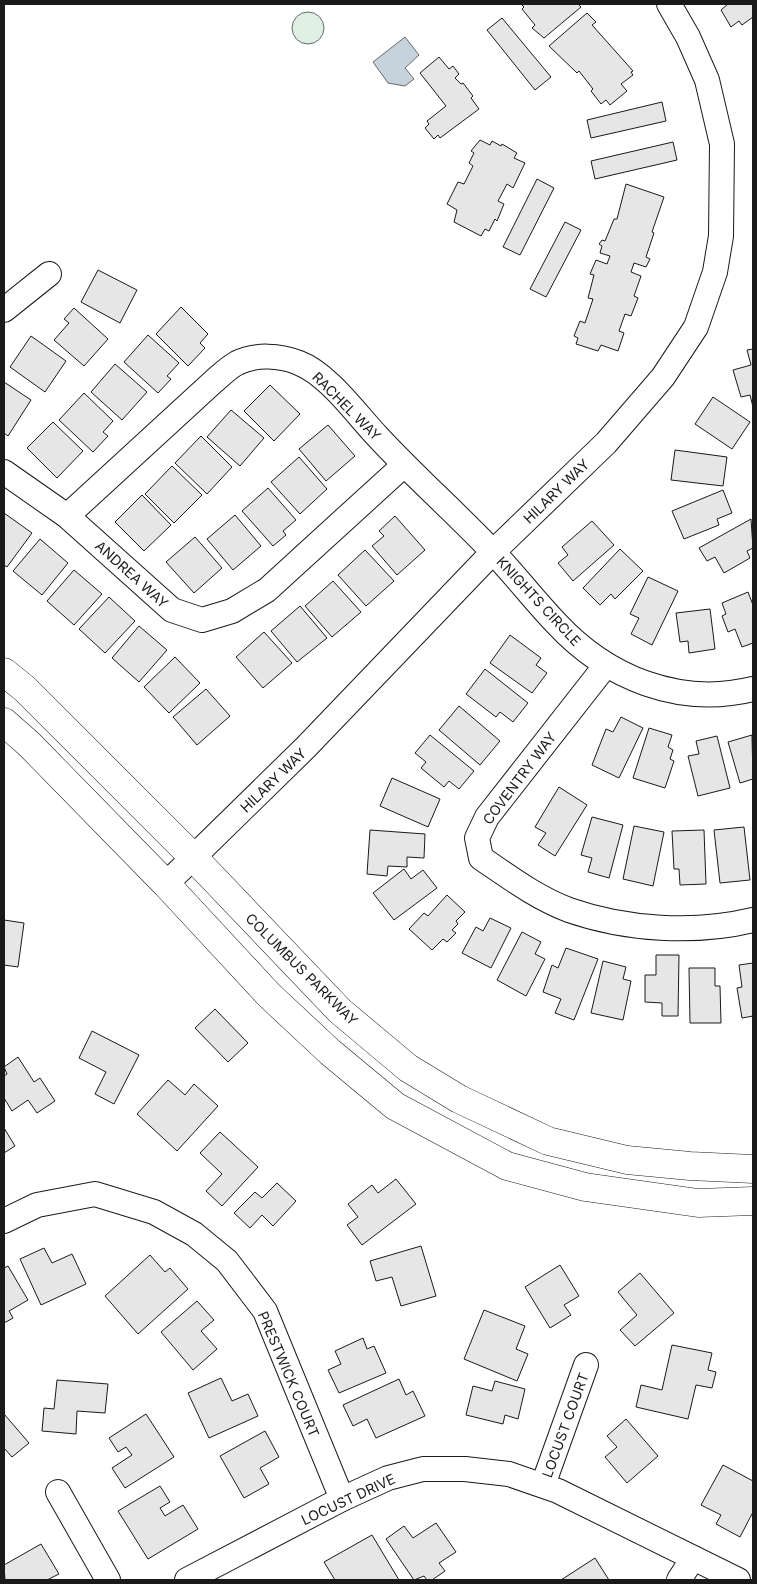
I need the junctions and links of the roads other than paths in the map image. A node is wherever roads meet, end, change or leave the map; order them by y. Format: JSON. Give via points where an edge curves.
{"nodes":[{"id":1,"x":669,"y":4,"type":"edge"},
{"id":2,"x":49,"y":274,"type":"dead end"},
{"id":3,"x":4,"y":310,"type":"edge"},
{"id":4,"x":404,"y":465,"type":"junction"},
{"id":5,"x":4,"y":472,"type":"edge"},
{"id":6,"x":67,"y":516,"type":"junction"},
{"id":7,"x":493,"y":552,"type":"junction"},
{"id":8,"x":606,"y":665,"type":"junction"},
{"id":9,"x":4,"y":672,"type":"edge"},
{"id":10,"x":753,"y":689,"type":"edge"},
{"id":11,"x":4,"y":722,"type":"edge"},
{"id":12,"x":194,"y":857,"type":"junction"},
{"id":13,"x":166,"y":884,"type":"junction"},
{"id":14,"x":753,"y":920,"type":"edge"},
{"id":15,"x":753,"y":1169,"type":"edge"},
{"id":16,"x":753,"y":1201,"type":"edge"},
{"id":17,"x":4,"y":1221,"type":"edge"},
{"id":18,"x":586,"y":1365,"type":"dead end"},
{"id":19,"x":543,"y":1485,"type":"junction"},
{"id":20,"x":58,"y":1492,"type":"dead end"},
{"id":21,"x":342,"y":1499,"type":"junction"},
{"id":22,"x":693,"y":1558,"type":"junction"},
{"id":23,"x":108,"y":1580,"type":"edge"},
{"id":24,"x":187,"y":1580,"type":"edge"},
{"id":25,"x":679,"y":1580,"type":"edge"},
{"id":26,"x":738,"y":1580,"type":"edge"}],
"edges":[{"from":1,"to":7,"type":"street","name":"HILARY WAY","via":[[708,80],[722,144],[721,236],[715,272],[696,327],[663,376],[606,443]]},
{"from":2,"to":3,"type":"street"},
{"from":4,"to":6,"type":"street","name":"ANDREA WAY","via":[[266,590],[232,611],[202,620],[172,610]]},
{"from":4,"to":6,"type":"street","name":"RACHEL WAY","via":[[319,374],[288,359],[254,357],[236,363],[213,382]]},
{"from":4,"to":7,"type":"street","name":"RACHEL WAY"},
{"from":5,"to":6,"type":"street","name":"ANDREA WAY"},
{"from":7,"to":8,"type":"street","name":"KNIGHTS CIRCLE","via":[[557,624]]},
{"from":7,"to":12,"type":"street","name":"HILARY WAY","via":[[306,747]]},
{"from":8,"to":10,"type":"street","name":"KNIGHTS CIRCLE","via":[[639,683],[668,691],[703,695]]},
{"from":8,"to":14,"type":"street","name":"COVENTRY WAY","via":[[488,817],[477,838],[480,858],[526,889],[568,910],[611,921],[658,927],[704,927]]},
{"from":9,"to":12,"type":"main road","name":"COLUMBUS PARKWAY"},
{"from":11,"to":13,"type":"main road"},
{"from":12,"to":13,"type":"street","name":"HILARY WAY"},
{"from":12,"to":15,"type":"main road","name":"COLUMBUS PARKWAY","via":[[340,1011],[408,1068],[458,1099],[548,1141],[618,1158]]},
{"from":13,"to":16,"type":"main road","via":[[269,995],[330,1052],[396,1106],[444,1134],[507,1166],[585,1187],[698,1203]]},
{"from":17,"to":21,"type":"street","name":"PRESTWICK COURT","via":[[37,1205],[95,1194],[154,1212],[194,1234],[227,1261],[265,1311]]},
{"from":18,"to":19,"type":"street","name":"LOCUST COURT"},
{"from":19,"to":21,"type":"street","name":"LOCUST DRIVE","via":[[509,1474],[465,1469],[423,1470],[388,1478]]},
{"from":19,"to":22,"type":"street","name":"LOCUST DRIVE"},
{"from":20,"to":23,"type":"street"},
{"from":21,"to":24,"type":"street","name":"LOCUST DRIVE"},
{"from":22,"to":25,"type":"street"},
{"from":22,"to":26,"type":"street","name":"LOCUST DRIVE"}]}
